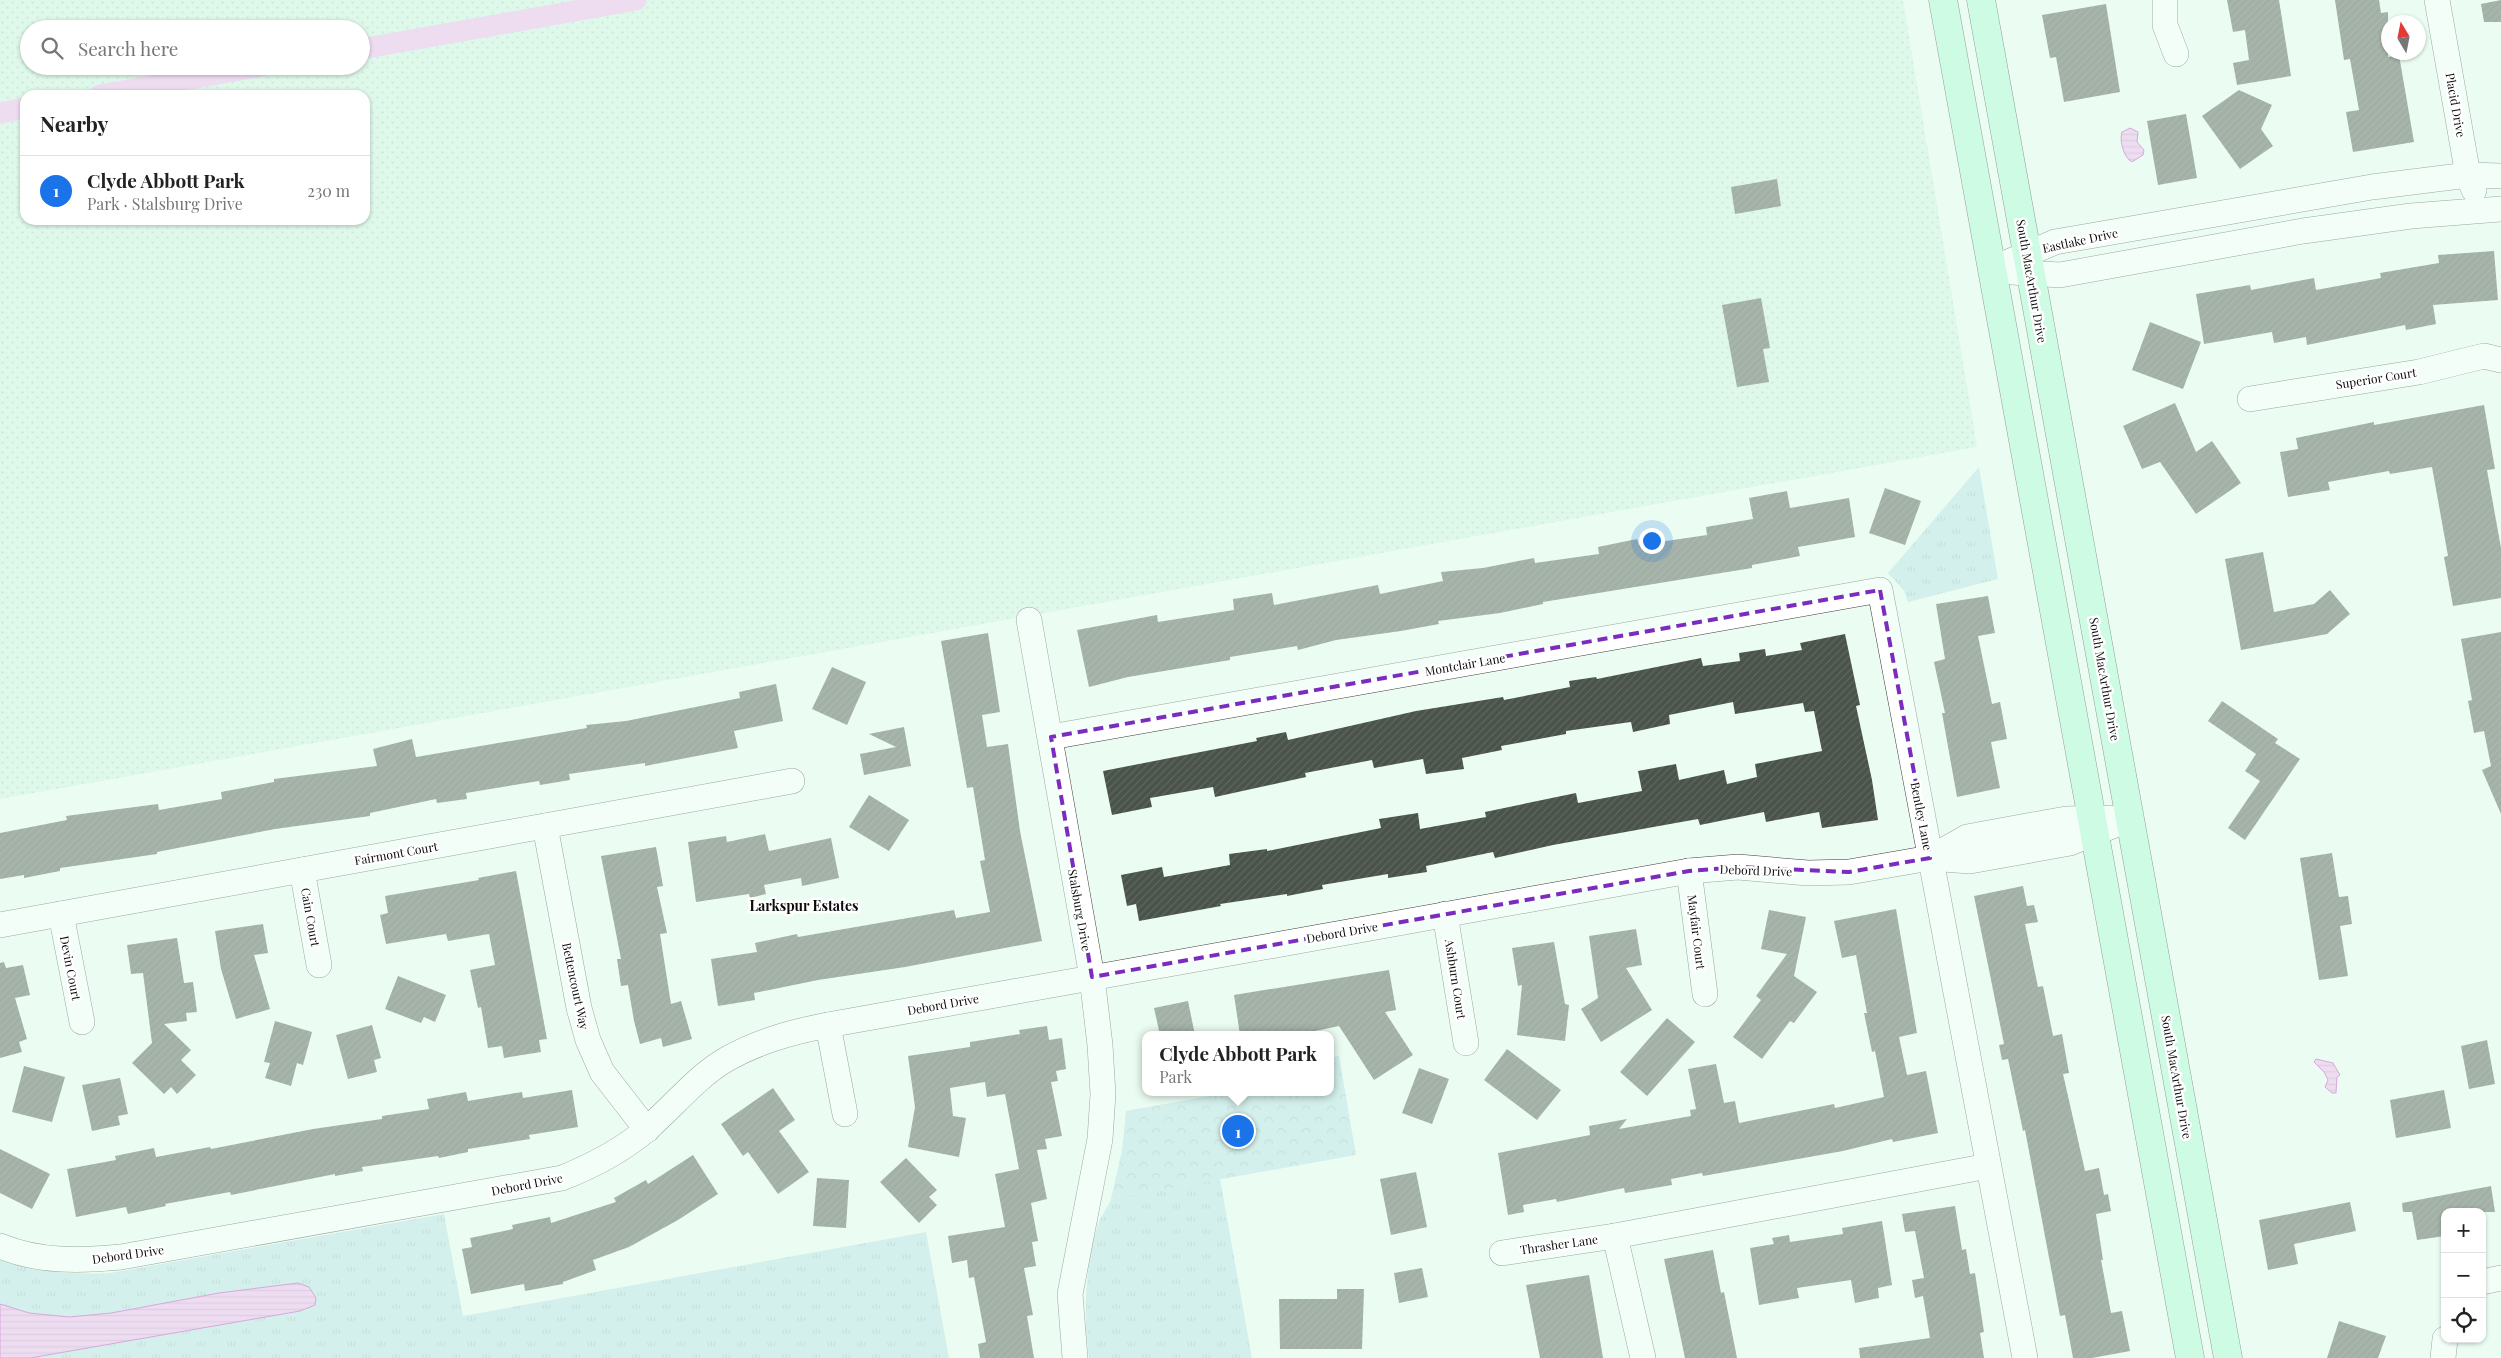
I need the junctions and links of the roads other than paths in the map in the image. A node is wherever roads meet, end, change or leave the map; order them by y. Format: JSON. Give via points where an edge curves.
{"nodes":[{"id":1,"x":1943,"y":0,"type":"edge"},
{"id":2,"x":1981,"y":0,"type":"edge"},
{"id":3,"x":2166,"y":0,"type":"edge"},
{"id":4,"x":2437,"y":0,"type":"edge"},
{"id":5,"x":2176,"y":54,"type":"dead end"},
{"id":6,"x":2468,"y":175,"type":"junction"},
{"id":7,"x":2501,"y":176,"type":"edge"},
{"id":8,"x":2491,"y":209,"type":"edge"},
{"id":9,"x":2029,"y":263,"type":"junction"},
{"id":10,"x":1992,"y":269,"type":"junction"},
{"id":11,"x":2501,"y":360,"type":"edge"},
{"id":12,"x":2250,"y":399,"type":"dead end"},
{"id":13,"x":1880,"y":590,"type":"joint"},
{"id":14,"x":1029,"y":620,"type":"dead end"},
{"id":15,"x":1051,"y":737,"type":"junction"},
{"id":16,"x":792,"y":781,"type":"dead end"},
{"id":17,"x":2130,"y":819,"type":"junction"},
{"id":18,"x":545,"y":826,"type":"junction"},
{"id":19,"x":2093,"y":826,"type":"junction"},
{"id":20,"x":1930,"y":858,"type":"junction"},
{"id":21,"x":302,"y":870,"type":"junction"},
{"id":22,"x":1689,"y":871,"type":"junction"},
{"id":23,"x":61,"y":914,"type":"junction"},
{"id":24,"x":1445,"y":914,"type":"junction"},
{"id":25,"x":0,"y":925,"type":"edge"},
{"id":26,"x":319,"y":965,"type":"dead end"},
{"id":27,"x":1092,"y":977,"type":"junction"},
{"id":28,"x":1705,"y":994,"type":"dead end"},
{"id":29,"x":82,"y":1022,"type":"dead end"},
{"id":30,"x":828,"y":1025,"type":"junction"},
{"id":31,"x":1466,"y":1043,"type":"dead end"},
{"id":32,"x":845,"y":1114,"type":"dead end"},
{"id":33,"x":647,"y":1130,"type":"junction"},
{"id":34,"x":1988,"y":1166,"type":"junction"},
{"id":35,"x":1615,"y":1236,"type":"junction"},
{"id":36,"x":0,"y":1246,"type":"edge"},
{"id":37,"x":1502,"y":1253,"type":"dead end"},
{"id":38,"x":2501,"y":1278,"type":"edge"},
{"id":39,"x":2486,"y":1281,"type":"edge"},
{"id":40,"x":2445,"y":1343,"type":"edge"},
{"id":41,"x":1075,"y":1358,"type":"edge"},
{"id":42,"x":1643,"y":1358,"type":"edge"},
{"id":43,"x":2025,"y":1358,"type":"edge"},
{"id":44,"x":2190,"y":1358,"type":"edge"},
{"id":45,"x":2228,"y":1358,"type":"edge"},
{"id":46,"x":2443,"y":1358,"type":"edge"}],
"edges":[{"from":1,"to":10,"type":"main road"},
{"from":2,"to":9,"type":"main road","name":"South MacArthur Drive"},
{"from":3,"to":5,"type":"street","via":[[2165,25]]},
{"from":4,"to":6,"type":"street","name":"Placid Drive"},
{"from":6,"to":7,"type":"street","name":"Eastlake Drive"},
{"from":6,"to":8,"type":"street","name":"Placid Drive"},
{"from":6,"to":9,"type":"street","name":"Eastlake Drive","via":[[2372,186],[2055,242]]},
{"from":8,"to":9,"type":"street","name":"Eastlake Drive","via":[[2303,231],[2060,274]]},
{"from":9,"to":10,"type":"street","name":"Eastlake Drive"},
{"from":9,"to":17,"type":"main road","name":"South MacArthur Drive"},
{"from":10,"to":19,"type":"main road"},
{"from":11,"to":12,"type":"street","name":"Superior Court","via":[[2484,356],[2419,372]]},
{"from":13,"to":15,"type":"street","name":"Montclair Lane"},
{"from":13,"to":20,"type":"street","name":"Bentley Lane"},
{"from":14,"to":15,"type":"street","name":"Stalsburg Drive"},
{"from":15,"to":27,"type":"street","name":"Stalsburg Drive"},
{"from":16,"to":18,"type":"street","name":"Fairmont Court"},
{"from":17,"to":19,"type":"street","name":"Debord Drive"},
{"from":17,"to":45,"type":"main road","name":"South MacArthur Drive"},
{"from":18,"to":21,"type":"street","name":"Fairmont Court"},
{"from":18,"to":33,"type":"street","name":"Bettencourt Way","via":[[578,1008],[588,1040],[602,1072]]},
{"from":19,"to":20,"type":"street","name":"Debord Drive","via":[[2066,818],[1967,837]]},
{"from":19,"to":44,"type":"main road"},
{"from":20,"to":22,"type":"street","name":"Debord Drive","via":[[1849,872],[1808,873],[1738,867]]},
{"from":20,"to":34,"type":"street","name":"Bentley Lane"},
{"from":21,"to":23,"type":"street","name":"Fairmont Court"},
{"from":21,"to":26,"type":"street","name":"Cain Court"},
{"from":22,"to":24,"type":"street","name":"Debord Drive"},
{"from":22,"to":28,"type":"street","name":"Mayfair Court"},
{"from":23,"to":25,"type":"street","name":"Fairmont Court"},
{"from":23,"to":29,"type":"street","name":"Devin Court"},
{"from":24,"to":27,"type":"street","name":"Debord Drive"},
{"from":24,"to":31,"type":"street","name":"Ashburn Court"},
{"from":27,"to":30,"type":"street","name":"Debord Drive"},
{"from":27,"to":41,"type":"street","name":"Stalsburg Drive","via":[[1103,1094],[1090,1202],[1070,1294]]},
{"from":30,"to":32,"type":"street"},
{"from":30,"to":33,"type":"street","name":"Debord Drive","via":[[780,1036],[727,1060],[701,1078]]},
{"from":33,"to":36,"type":"street","name":"Debord Drive","via":[[590,1166],[562,1178],[542,1182],[120,1257],[80,1261],[43,1257]]},
{"from":34,"to":35,"type":"street","name":"Thrasher Lane"},
{"from":34,"to":43,"type":"street","name":"Bentley Lane"},
{"from":35,"to":37,"type":"street","name":"Thrasher Lane"},
{"from":35,"to":42,"type":"street"},
{"from":38,"to":39,"type":"street"},
{"from":40,"to":46,"type":"street"}]}
